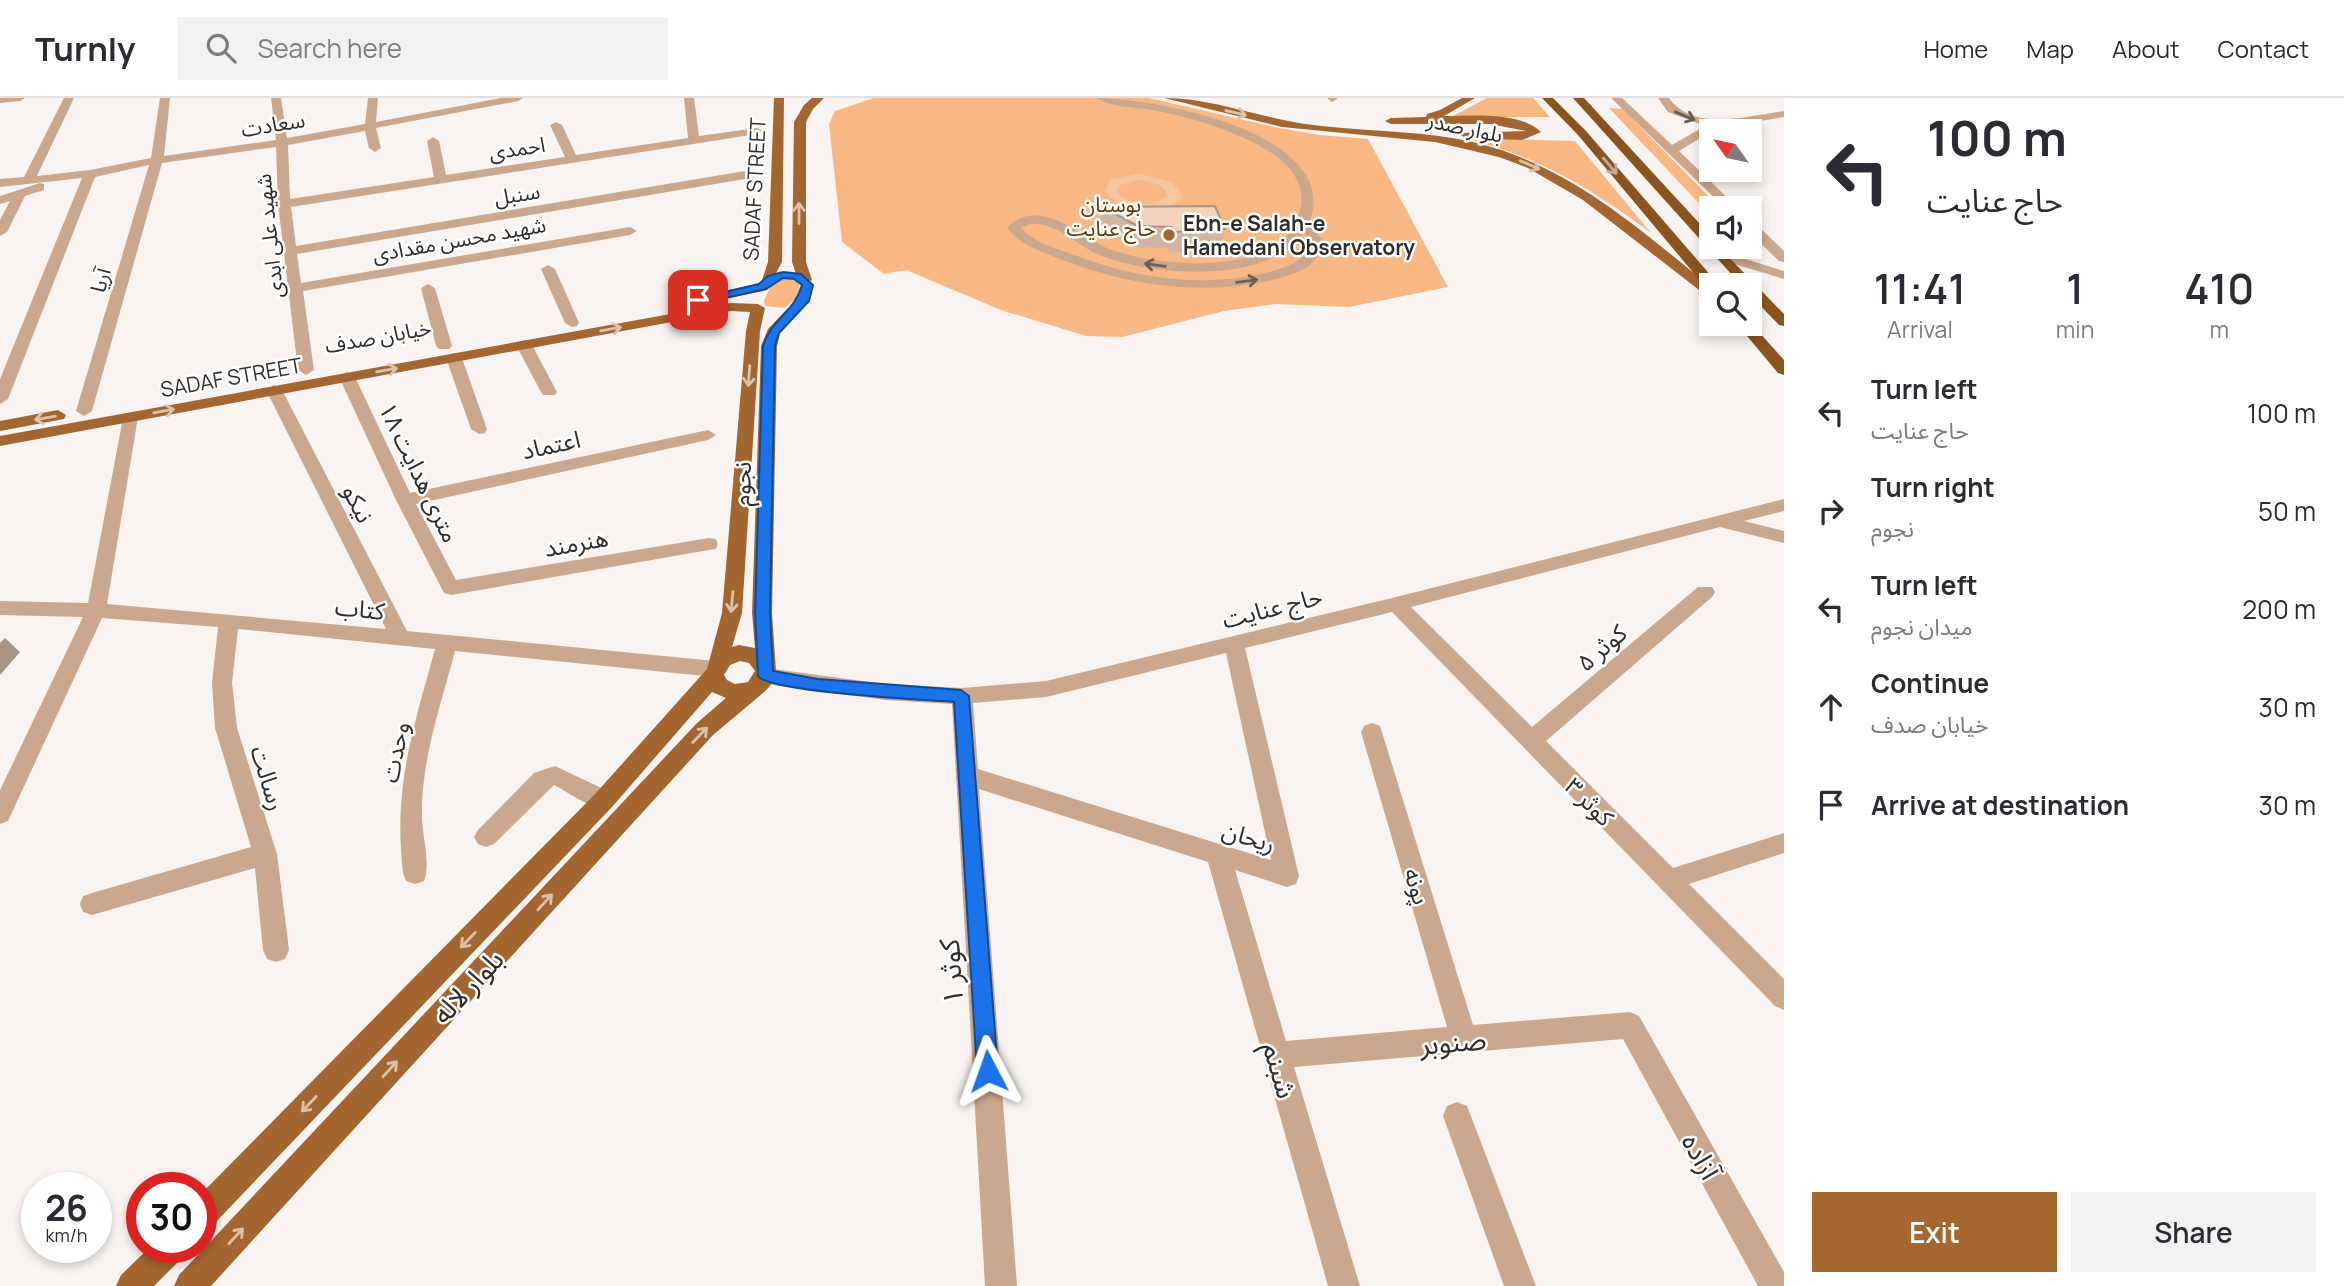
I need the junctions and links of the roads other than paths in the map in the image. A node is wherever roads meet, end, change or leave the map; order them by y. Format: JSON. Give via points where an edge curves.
{"nodes":[{"id":1,"x":20,"y":98,"type":"edge"},
{"id":2,"x":69,"y":98,"type":"edge"},
{"id":3,"x":165,"y":98,"type":"edge"},
{"id":4,"x":276,"y":98,"type":"edge"},
{"id":5,"x":373,"y":98,"type":"edge"},
{"id":6,"x":446,"y":98,"type":"edge"},
{"id":7,"x":517,"y":98,"type":"edge"},
{"id":8,"x":689,"y":98,"type":"edge"},
{"id":9,"x":779,"y":98,"type":"edge"},
{"id":10,"x":819,"y":98,"type":"edge"},
{"id":11,"x":1101,"y":98,"type":"edge"},
{"id":12,"x":1169,"y":98,"type":"edge"},
{"id":13,"x":1223,"y":98,"type":"edge"},
{"id":14,"x":1470,"y":98,"type":"edge"},
{"id":15,"x":1547,"y":98,"type":"edge"},
{"id":16,"x":1578,"y":98,"type":"edge"},
{"id":17,"x":1616,"y":98,"type":"edge"},
{"id":18,"x":1663,"y":98,"type":"edge"},
{"id":19,"x":0,"y":100,"type":"edge"},
{"id":20,"x":450,"y":111,"type":"junction"},
{"id":21,"x":1784,"y":114,"type":"edge"},
{"id":22,"x":1752,"y":119,"type":"edge"},
{"id":23,"x":1354,"y":120,"type":"dead end"},
{"id":24,"x":1699,"y":120,"type":"edge"},
{"id":25,"x":556,"y":125,"type":"dead end"},
{"id":26,"x":370,"y":127,"type":"junction"},
{"id":27,"x":757,"y":131,"type":"dead end"},
{"id":28,"x":1398,"y":133,"type":"junction"},
{"id":29,"x":1699,"y":134,"type":"edge"},
{"id":30,"x":694,"y":140,"type":"junction"},
{"id":31,"x":433,"y":141,"type":"dead end"},
{"id":32,"x":282,"y":144,"type":"junction"},
{"id":33,"x":375,"y":148,"type":"dead end"},
{"id":34,"x":1671,"y":151,"type":"junction"},
{"id":35,"x":572,"y":159,"type":"junction"},
{"id":36,"x":157,"y":160,"type":"junction"},
{"id":37,"x":83,"y":174,"type":"junction"},
{"id":38,"x":751,"y":174,"type":"dead end"},
{"id":39,"x":29,"y":180,"type":"junction"},
{"id":40,"x":441,"y":180,"type":"junction"},
{"id":41,"x":0,"y":183,"type":"edge"},
{"id":42,"x":20,"y":194,"type":"junction"},
{"id":43,"x":1719,"y":196,"type":"edge"},
{"id":44,"x":0,"y":200,"type":"edge"},
{"id":45,"x":284,"y":204,"type":"junction"},
{"id":46,"x":1303,"y":220,"type":"junction"},
{"id":47,"x":630,"y":231,"type":"dead end"},
{"id":48,"x":0,"y":232,"type":"edge"},
{"id":49,"x":1699,"y":232,"type":"edge"},
{"id":50,"x":1762,"y":237,"type":"edge"},
{"id":51,"x":290,"y":251,"type":"junction"},
{"id":52,"x":1784,"y":258,"type":"edge"},
{"id":53,"x":1723,"y":259,"type":"edge"},
{"id":54,"x":1741,"y":259,"type":"edge"},
{"id":55,"x":548,"y":269,"type":"dead end"},
{"id":56,"x":1701,"y":273,"type":"edge"},
{"id":57,"x":1737,"y":273,"type":"edge"},
{"id":58,"x":1784,"y":275,"type":"edge"},
{"id":59,"x":805,"y":280,"type":"junction"},
{"id":60,"x":765,"y":284,"type":"junction"},
{"id":61,"x":1699,"y":285,"type":"edge"},
{"id":62,"x":295,"y":288,"type":"junction"},
{"id":63,"x":428,"y":288,"type":"dead end"},
{"id":64,"x":1762,"y":299,"type":"edge"},
{"id":65,"x":801,"y":303,"type":"junction"},
{"id":66,"x":758,"y":308,"type":"junction"},
{"id":67,"x":1784,"y":322,"type":"edge"},
{"id":68,"x":572,"y":323,"type":"junction"},
{"id":69,"x":1754,"y":336,"type":"edge"},
{"id":70,"x":524,"y":345,"type":"junction"},
{"id":71,"x":449,"y":352,"type":"junction"},
{"id":72,"x":306,"y":370,"type":"junction"},
{"id":73,"x":1784,"y":370,"type":"edge"},
{"id":74,"x":346,"y":377,"type":"junction"},
{"id":75,"x":274,"y":390,"type":"junction"},
{"id":76,"x":549,"y":392,"type":"dead end"},
{"id":77,"x":0,"y":399,"type":"edge"},
{"id":78,"x":84,"y":411,"type":"junction"},
{"id":79,"x":130,"y":417,"type":"junction"},
{"id":80,"x":0,"y":426,"type":"edge"},
{"id":81,"x":479,"y":429,"type":"dead end"},
{"id":82,"x":708,"y":435,"type":"dead end"},
{"id":83,"x":0,"y":441,"type":"edge"},
{"id":84,"x":405,"y":500,"type":"junction"},
{"id":85,"x":1784,"y":506,"type":"edge"},
{"id":86,"x":1721,"y":522,"type":"junction"},
{"id":87,"x":1784,"y":537,"type":"edge"},
{"id":88,"x":709,"y":544,"type":"dead end"},
{"id":89,"x":451,"y":588,"type":"joint"},
{"id":90,"x":1705,"y":592,"type":"dead end"},
{"id":91,"x":1396,"y":604,"type":"junction"},
{"id":92,"x":0,"y":608,"type":"edge"},
{"id":93,"x":96,"y":610,"type":"junction"},
{"id":94,"x":229,"y":621,"type":"junction"},
{"id":95,"x":401,"y":639,"type":"junction"},
{"id":96,"x":447,"y":644,"type":"junction"},
{"id":97,"x":1234,"y":644,"type":"junction"},
{"id":98,"x":715,"y":670,"type":"junction"},
{"id":99,"x":760,"y":678,"type":"junction"},
{"id":100,"x":961,"y":696,"type":"junction"},
{"id":101,"x":1372,"y":732,"type":"dead end"},
{"id":102,"x":1531,"y":741,"type":"junction"},
{"id":103,"x":969,"y":776,"type":"junction"},
{"id":104,"x":604,"y":800,"type":"junction"},
{"id":105,"x":0,"y":814,"type":"edge"},
{"id":106,"x":486,"y":837,"type":"dead end"},
{"id":107,"x":1784,"y":842,"type":"edge"},
{"id":108,"x":265,"y":854,"type":"junction"},
{"id":109,"x":1218,"y":854,"type":"junction"},
{"id":110,"x":415,"y":873,"type":"dead end"},
{"id":111,"x":1668,"y":880,"type":"junction"},
{"id":112,"x":92,"y":904,"type":"dead end"},
{"id":113,"x":276,"y":950,"type":"dead end"},
{"id":114,"x":1784,"y":997,"type":"edge"},
{"id":115,"x":1630,"y":1026,"type":"joint"},
{"id":116,"x":1464,"y":1040,"type":"junction"},
{"id":117,"x":1277,"y":1055,"type":"junction"},
{"id":118,"x":1457,"y":1116,"type":"dead end"},
{"id":119,"x":217,"y":1199,"type":"edge"},
{"id":120,"x":155,"y":1263,"type":"edge"},
{"id":121,"x":132,"y":1286,"type":"edge"},
{"id":122,"x":190,"y":1286,"type":"edge"},
{"id":123,"x":1002,"y":1286,"type":"edge"},
{"id":124,"x":1344,"y":1286,"type":"edge"},
{"id":125,"x":1520,"y":1286,"type":"edge"},
{"id":126,"x":1775,"y":1286,"type":"edge"}],
"edges":[{"from":1,"to":19,"type":"street"},
{"from":2,"to":39,"type":"street"},
{"from":3,"to":36,"type":"street","name":"آریا"},
{"from":4,"to":32,"type":"street","name":"شهید علی ابدی"},
{"from":5,"to":26,"type":"street"},
{"from":6,"to":20,"type":"street"},
{"from":7,"to":20,"type":"street","name":"سعادت"},
{"from":8,"to":30,"type":"street"},
{"from":9,"to":60,"type":"main road","name":"SADAF STREET","via":[[775,262]]},
{"from":59,"to":10,"type":"main road","name":"SADAF STREET","one_way":true,"via":[[799,262],[800,122]]},
{"from":11,"to":46,"type":"street","via":[[1193,116],[1273,149],[1306,184],[1309,199]]},
{"from":12,"to":28,"type":"main road","name":"بلوار صدر","one_way":true,"via":[[1304,127]]},
{"from":13,"to":23,"type":"main road","via":[[1308,116]]},
{"from":14,"to":28,"type":"main road","name":"بلوار صدر","via":[[1444,113],[1385,121],[1506,121],[1535,132],[1522,137]]},
{"from":15,"to":56,"type":"highway","one_way":true},
{"from":16,"to":49,"type":"highway"},
{"from":17,"to":34,"type":"street"},
{"from":18,"to":24,"type":"street","one_way":true,"via":[[1672,110]]},
{"from":20,"to":26,"type":"street","name":"سعادت"},
{"from":21,"to":22,"type":"street"},
{"from":25,"to":35,"type":"street"},
{"from":26,"to":32,"type":"street","name":"سعادت"},
{"from":26,"to":33,"type":"street"},
{"from":27,"to":30,"type":"street","name":"احمدی"},
{"from":28,"to":61,"type":"main road","name":"بلوار صدر","one_way":true,"via":[[1501,153],[1553,176],[1608,211]]},
{"from":29,"to":34,"type":"street"},
{"from":30,"to":35,"type":"street","name":"احمدی"},
{"from":31,"to":40,"type":"street"},
{"from":32,"to":36,"type":"street","name":"سعادت"},
{"from":32,"to":45,"type":"street","name":"شهید علی ابدی"},
{"from":34,"to":43,"type":"street"},
{"from":35,"to":40,"type":"street","name":"احمدی"},
{"from":36,"to":37,"type":"street","name":"سعادت"},
{"from":36,"to":78,"type":"street","name":"آریا"},
{"from":37,"to":39,"type":"street"},
{"from":37,"to":42,"type":"street"},
{"from":37,"to":77,"type":"street"},
{"from":38,"to":51,"type":"street","name":"سنبل"},
{"from":39,"to":41,"type":"street"},
{"from":40,"to":45,"type":"street","name":"احمدی"},
{"from":42,"to":44,"type":"street"},
{"from":42,"to":48,"type":"street"},
{"from":45,"to":51,"type":"street","name":"شهید علی ابدی"},
{"from":46,"to":46,"type":"street","one_way":true,"via":[[1293,238],[1272,253],[1240,263],[1192,267],[1149,264],[1108,254],[1042,220],[1024,221],[1014,228],[1034,244],[1105,271],[1166,283],[1215,284],[1262,279],[1302,264],[1311,255],[1315,240]]},
{"from":47,"to":62,"type":"street","name":"شهید محسن مقدادی"},
{"from":50,"to":52,"type":"street"},
{"from":51,"to":62,"type":"street","name":"شهید علی ابدی"},
{"from":53,"to":57,"type":"highway"},
{"from":54,"to":58,"type":"street"},
{"from":55,"to":68,"type":"street"},
{"from":59,"to":60,"type":"main road","via":[[788,274]]},
{"from":59,"to":65,"type":"main road","via":[[808,288]]},
{"from":60,"to":66,"type":"main road","via":[[757,297]]},
{"from":60,"to":68,"type":"main road","name":"خیابان صدف"},
{"from":62,"to":72,"type":"street","name":"شهید علی ابدی"},
{"from":63,"to":71,"type":"street"},
{"from":64,"to":67,"type":"highway"},
{"from":65,"to":66,"type":"main road","via":[[772,315]]},
{"from":65,"to":99,"type":"main road","name":"نجوم","via":[[773,332],[769,346]]},
{"from":70,"to":66,"type":"main road","name":"SADAF STREET","one_way":true,"via":[[730,307]]},
{"from":66,"to":98,"type":"main road","name":"نجوم","one_way":true,"via":[[732,612]]},
{"from":68,"to":71,"type":"main road","name":"خیابان صدف"},
{"from":69,"to":73,"type":"highway"},
{"from":70,"to":71,"type":"main road","name":"SADAF STREET"},
{"from":70,"to":76,"type":"street"},
{"from":71,"to":72,"type":"main road","name":"خیابان صدف"},
{"from":74,"to":71,"type":"main road","name":"SADAF STREET","one_way":true},
{"from":71,"to":81,"type":"street"},
{"from":72,"to":78,"type":"main road","name":"خیابان صدف"},
{"from":74,"to":75,"type":"main road","name":"SADAF STREET"},
{"from":74,"to":84,"type":"street","name":"۱۸ متری هدایت"},
{"from":79,"to":75,"type":"main road","name":"SADAF STREET","one_way":true},
{"from":75,"to":95,"type":"street","name":"نیکو"},
{"from":78,"to":80,"type":"main road","name":"خیابان صدف","one_way":true},
{"from":79,"to":83,"type":"main road","name":"SADAF STREET"},
{"from":79,"to":93,"type":"street"},
{"from":82,"to":84,"type":"street","name":"اعتماد"},
{"from":84,"to":89,"type":"street","name":"۱۸ متری هدایت"},
{"from":85,"to":86,"type":"street","name":"حاج عنایت"},
{"from":86,"to":87,"type":"street"},
{"from":86,"to":91,"type":"street","name":"حاج عنایت"},
{"from":88,"to":89,"type":"street","name":"هنرمند"},
{"from":90,"to":102,"type":"street","name":"کوثر ۵"},
{"from":91,"to":97,"type":"street","name":"حاج عنایت"},
{"from":91,"to":102,"type":"street","name":"کوثر ۳"},
{"from":92,"to":93,"type":"street","name":"کتاب"},
{"from":93,"to":94,"type":"street","name":"کتاب"},
{"from":93,"to":105,"type":"street"},
{"from":94,"to":95,"type":"street","name":"کتاب"},
{"from":94,"to":108,"type":"street","name":"رسالت","via":[[222,683],[226,728]]},
{"from":95,"to":96,"type":"street","name":"کتاب"},
{"from":96,"to":98,"type":"street","name":"کتاب"},
{"from":96,"to":110,"type":"street","name":"وحدت","via":[[412,784],[410,829]]},
{"from":97,"to":100,"type":"street","name":"حاج عنایت","via":[[1046,689]]},
{"from":97,"to":109,"type":"street","name":"ریحان","via":[[1287,876]]},
{"from":98,"to":99,"type":"main road","via":[[719,687],[725,691],[741,693]]},
{"from":98,"to":99,"type":"main road","via":[[730,655],[756,656]]},
{"from":98,"to":104,"type":"main road","name":"بلوار لاله"},
{"from":99,"to":100,"type":"street","name":"حاج عنایت"},
{"from":122,"to":99,"type":"main road","name":"بلوار لاله","one_way":true,"via":[[705,729]]},
{"from":100,"to":103,"type":"street","name":"کوثر ۱"},
{"from":101,"to":116,"type":"street","name":"پونه"},
{"from":102,"to":111,"type":"street","name":"کوثر ۳"},
{"from":103,"to":109,"type":"street","name":"ریحان"},
{"from":103,"to":123,"type":"street","name":"کوثر ۱"},
{"from":104,"to":106,"type":"street","via":[[555,775],[542,780]]},
{"from":104,"to":119,"type":"main road","name":"بلوار لاله","one_way":true},
{"from":107,"to":111,"type":"street"},
{"from":108,"to":112,"type":"street"},
{"from":108,"to":113,"type":"street","name":"رسالت"},
{"from":109,"to":117,"type":"street","name":"شبنم"},
{"from":111,"to":114,"type":"street","name":"کوثر ۳"},
{"from":115,"to":116,"type":"street","name":"صنوبر"},
{"from":115,"to":126,"type":"street","name":"آزاده"},
{"from":116,"to":117,"type":"street","name":"صنوبر"},
{"from":117,"to":124,"type":"street","name":"شبنم"},
{"from":118,"to":125,"type":"street"},
{"from":120,"to":121,"type":"main road"}]}
